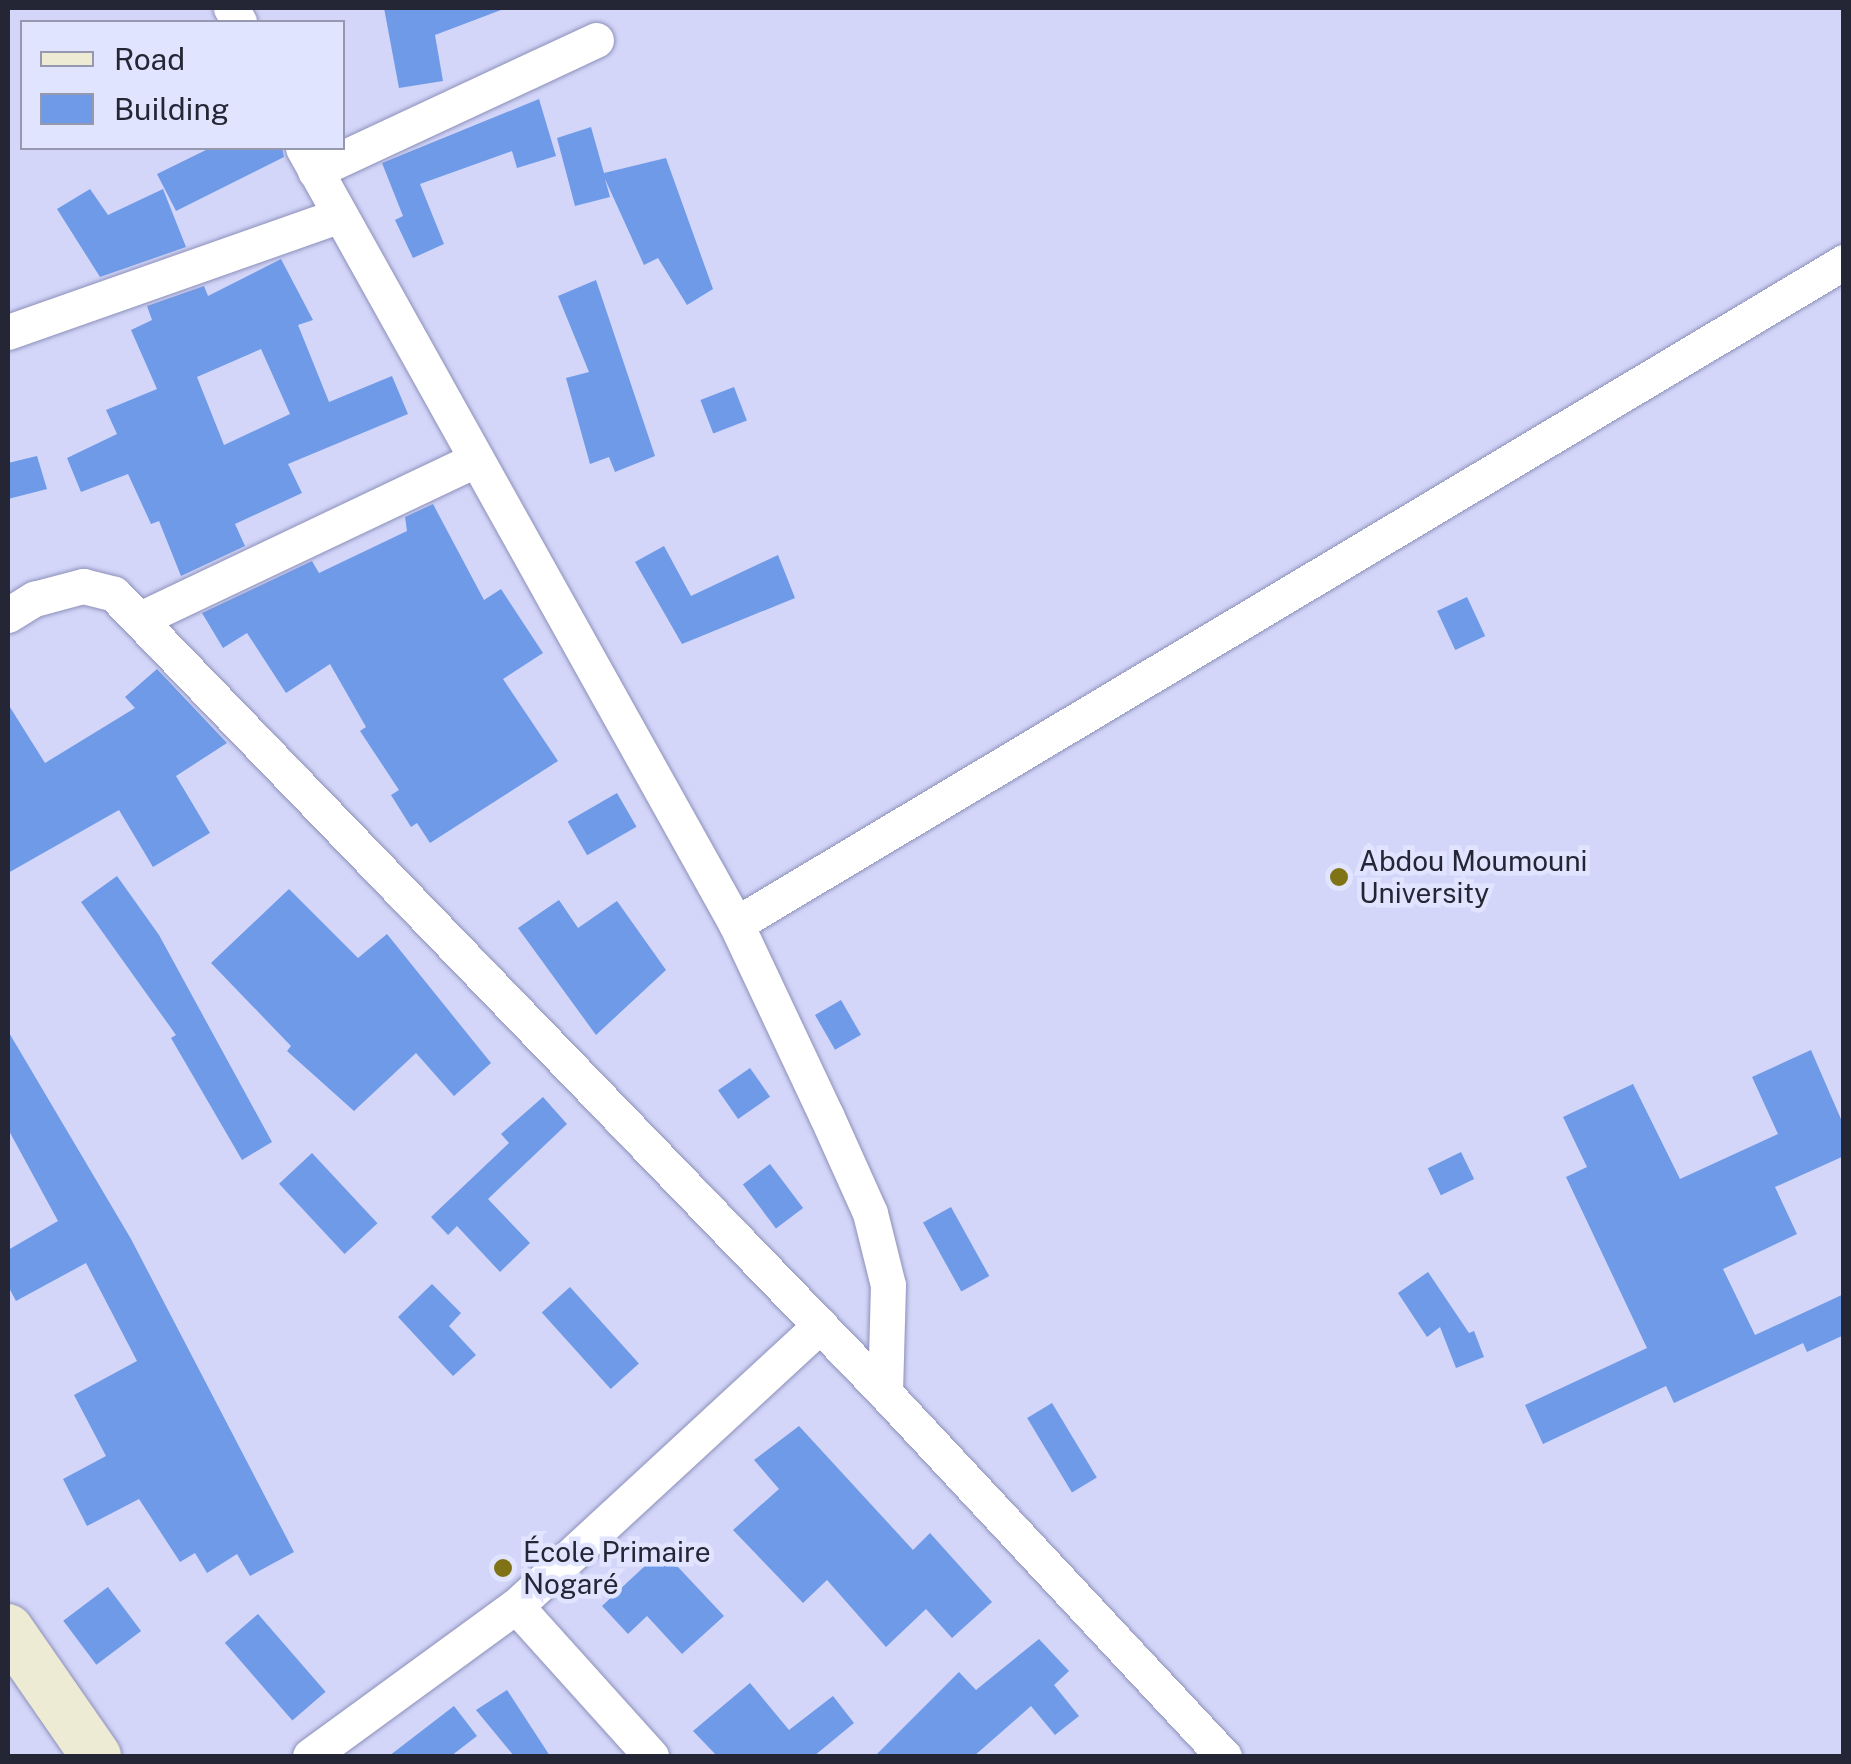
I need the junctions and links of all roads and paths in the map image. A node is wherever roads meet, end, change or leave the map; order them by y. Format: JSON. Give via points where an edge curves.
{"nodes":[{"id":1,"x":596,"y":40,"type":"dead end"},
{"id":2,"x":345,"y":145,"type":"edge"},
{"id":3,"x":333,"y":150,"type":"edge"},
{"id":4,"x":309,"y":160,"type":"edge"},
{"id":5,"x":338,"y":216,"type":"junction"},
{"id":6,"x":1844,"y":262,"type":"edge"},
{"id":7,"x":8,"y":332,"type":"edge"},
{"id":8,"x":476,"y":460,"type":"junction"},
{"id":9,"x":8,"y":615,"type":"edge"},
{"id":10,"x":140,"y":618,"type":"junction"},
{"id":11,"x":736,"y":924,"type":"junction"},
{"id":12,"x":820,"y":1325,"type":"junction"},
{"id":13,"x":885,"y":1393,"type":"junction"},
{"id":14,"x":516,"y":1606,"type":"junction"},
{"id":15,"x":8,"y":1629,"type":"edge"},
{"id":16,"x":96,"y":1756,"type":"edge"},
{"id":17,"x":310,"y":1756,"type":"edge"},
{"id":18,"x":652,"y":1756,"type":"edge"},
{"id":19,"x":1224,"y":1756,"type":"edge"}],
"edges":[{"from":1,"to":2,"type":"street"},
{"from":3,"to":4,"type":"street"},
{"from":4,"to":5,"type":"street"},
{"from":5,"to":7,"type":"street"},
{"from":5,"to":8,"type":"street"},
{"from":6,"to":11,"type":"street"},
{"from":8,"to":10,"type":"street"},
{"from":8,"to":11,"type":"street"},
{"from":9,"to":10,"type":"street","via":[[34,599],[82,586],[105,588]]},
{"from":10,"to":12,"type":"street"},
{"from":11,"to":13,"type":"street","via":[[870,1213],[890,1318]]},
{"from":12,"to":13,"type":"street"},
{"from":12,"to":14,"type":"street"},
{"from":13,"to":19,"type":"street"},
{"from":14,"to":17,"type":"street"},
{"from":14,"to":18,"type":"street"},
{"from":15,"to":16,"type":"street"}]}
